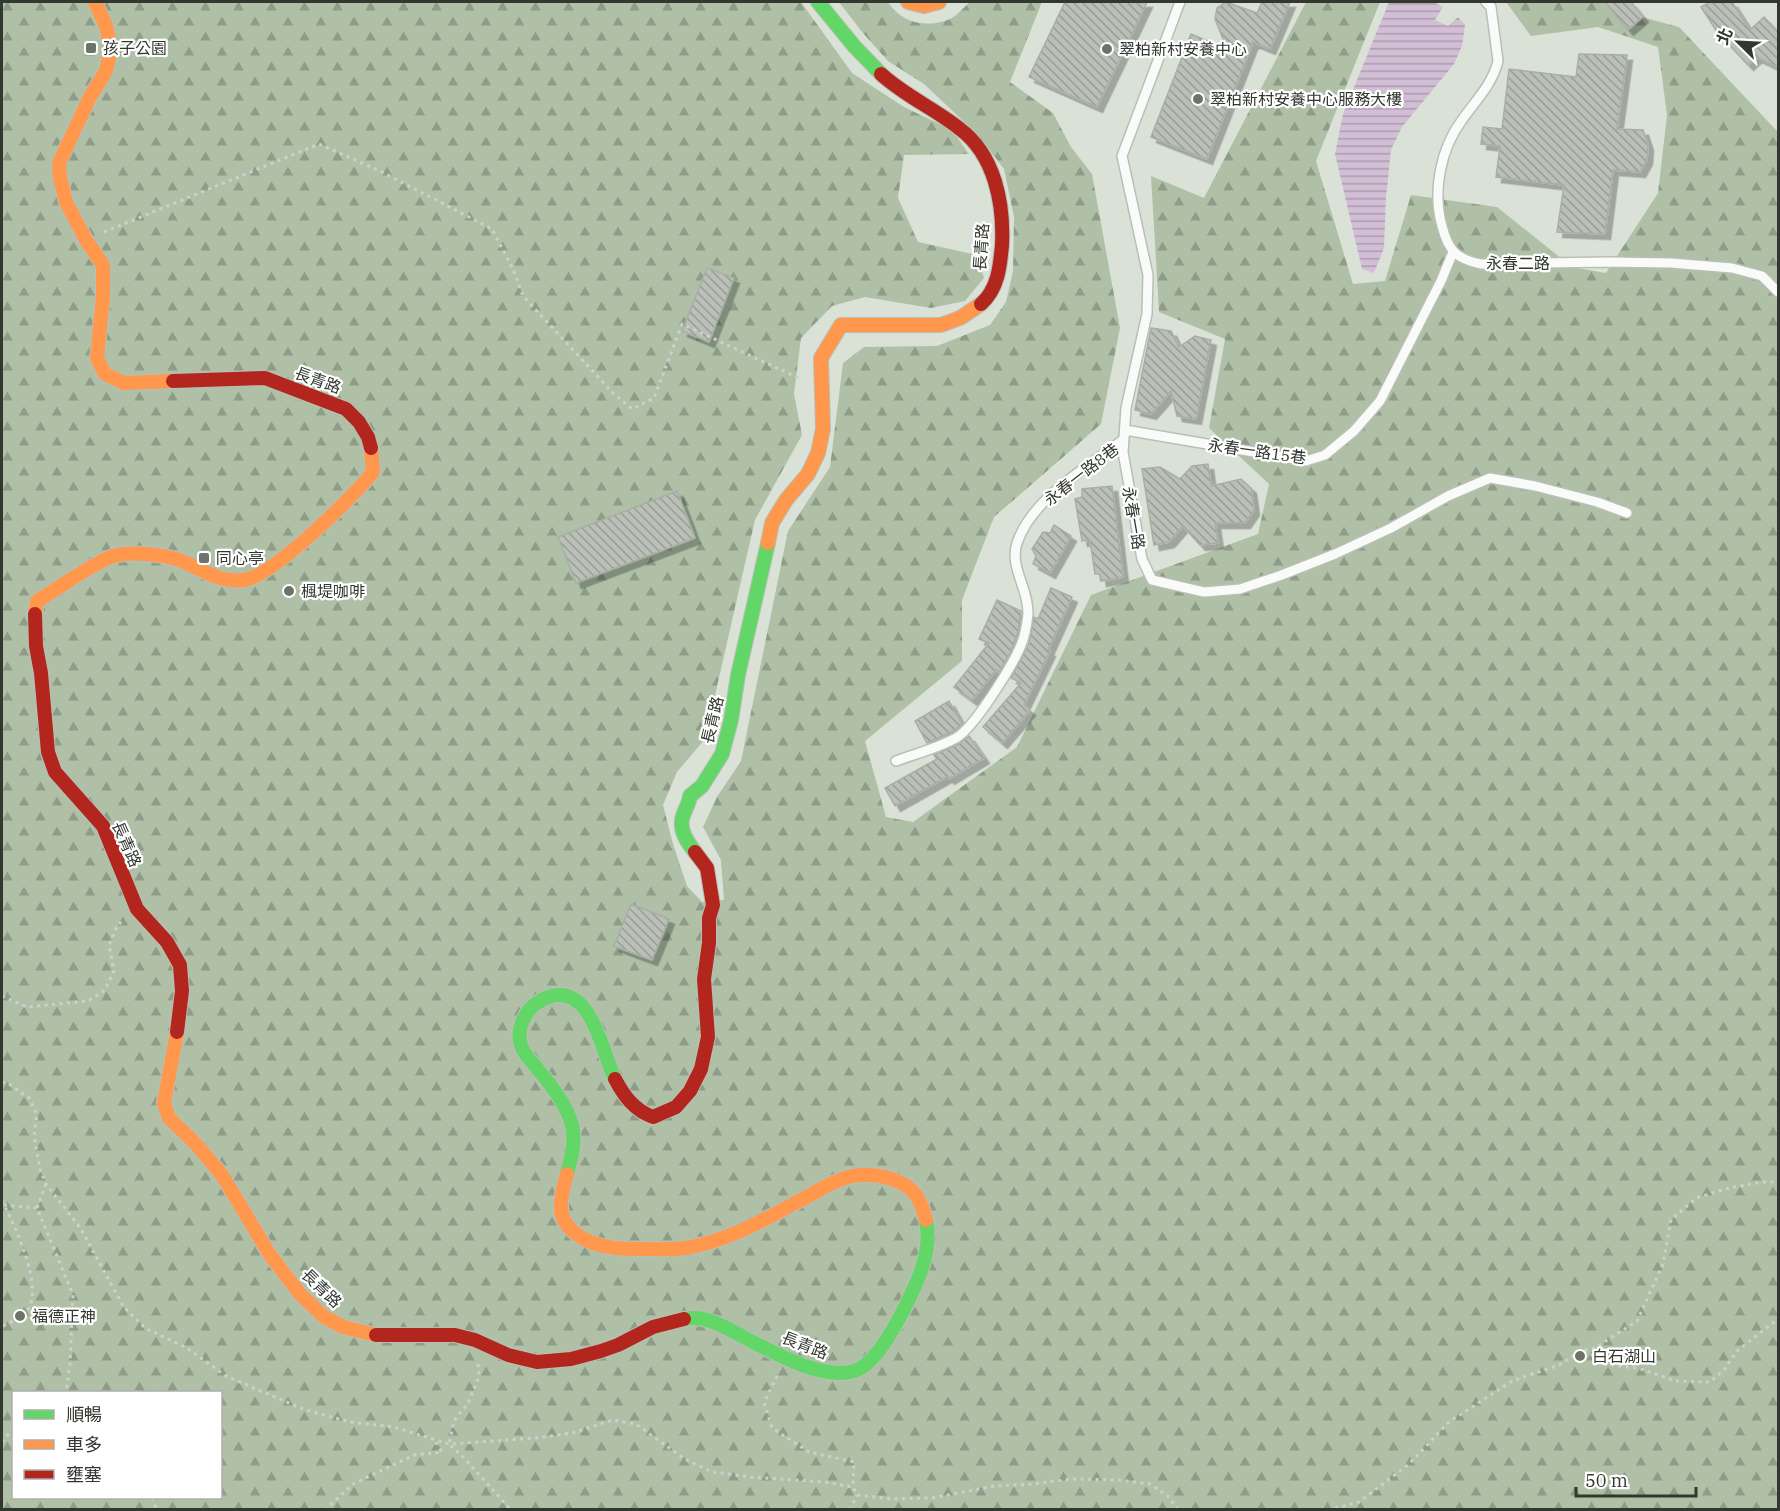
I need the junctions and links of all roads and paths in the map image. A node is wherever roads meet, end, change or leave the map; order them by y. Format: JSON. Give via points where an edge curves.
{"nodes":[{"id":1,"x":95,"y":2,"type":"edge"},
{"id":2,"x":818,"y":2,"type":"edge"},
{"id":3,"x":908,"y":2,"type":"edge"},
{"id":4,"x":939,"y":2,"type":"edge"},
{"id":5,"x":1180,"y":2,"type":"edge"},
{"id":6,"x":1486,"y":2,"type":"edge"},
{"id":7,"x":86,"y":240,"type":"junction"},
{"id":8,"x":1453,"y":252,"type":"junction"},
{"id":9,"x":1779,"y":291,"type":"edge"},
{"id":10,"x":821,"y":388,"type":"junction"},
{"id":11,"x":1125,"y":435,"type":"junction"},
{"id":12,"x":1628,"y":513,"type":"dead end"},
{"id":13,"x":896,"y":761,"type":"dead end"},
{"id":14,"x":137,"y":909,"type":"junction"},
{"id":15,"x":2,"y":996,"type":"edge"},
{"id":16,"x":2,"y":1082,"type":"edge"},
{"id":17,"x":1779,"y":1182,"type":"edge"},
{"id":18,"x":46,"y":1184,"type":"junction"},
{"id":19,"x":2,"y":1200,"type":"edge"},
{"id":20,"x":4,"y":1205,"type":"junction"},
{"id":21,"x":37,"y":1208,"type":"junction"},
{"id":22,"x":1779,"y":1319,"type":"edge"},
{"id":23,"x":2,"y":1327,"type":"edge"},
{"id":24,"x":475,"y":1340,"type":"junction"},
{"id":25,"x":1582,"y":1350,"type":"junction"},
{"id":26,"x":784,"y":1358,"type":"junction"},
{"id":27,"x":66,"y":1391,"type":"edge"},
{"id":28,"x":12,"y":1430,"type":"edge"},
{"id":29,"x":435,"y":1441,"type":"junction"},
{"id":30,"x":2,"y":1442,"type":"edge"},
{"id":31,"x":449,"y":1444,"type":"junction"},
{"id":32,"x":853,"y":1487,"type":"junction"},
{"id":33,"x":857,"y":1495,"type":"junction"},
{"id":34,"x":325,"y":1509,"type":"edge"},
{"id":35,"x":511,"y":1509,"type":"edge"},
{"id":36,"x":850,"y":1509,"type":"edge"},
{"id":37,"x":1178,"y":1509,"type":"edge"},
{"id":38,"x":1328,"y":1509,"type":"edge"}],
"edges":[{"from":1,"to":7,"type":"street","name":"長青路","via":[[111,50],[106,71],[59,163],[66,202]]},
{"from":2,"to":10,"type":"street","name":"長青路","via":[[845,37],[895,85],[968,135],[995,182],[1001,250],[989,296],[960,318],[942,325],[841,325],[821,358]]},
{"from":3,"to":4,"type":"street","via":[[918,7]]},
{"from":5,"to":11,"type":"lane","name":"永春一路","via":[[1122,156],[1148,275],[1147,314],[1126,408]]},
{"from":6,"to":8,"type":"lane","via":[[1491,8],[1496,69],[1484,93],[1460,122],[1444,154],[1438,188],[1441,222]]},
{"from":7,"to":10,"type":"path","via":[[319,144],[492,229],[523,296],[632,409],[654,398],[682,324]]},
{"from":7,"to":14,"type":"street","name":"長青路","via":[[103,266],[97,358],[105,374],[124,383],[265,378],[346,409],[368,437],[374,456],[373,472],[361,487],[296,547],[264,572],[246,580],[215,578],[183,561],[152,553],[110,557],[38,601],[33,622],[48,752],[55,772],[103,826]]},
{"from":8,"to":9,"type":"lane","name":"永春二路","via":[[1466,261],[1481,264],[1620,262],[1732,268],[1762,276]]},
{"from":8,"to":11,"type":"lane","name":"永春一路15巷","via":[[1380,401],[1354,431],[1325,455],[1306,461]]},
{"from":10,"to":26,"type":"street","name":"長青路","via":[[823,429],[818,453],[808,474],[772,523],[722,754],[702,786],[690,796],[682,819],[687,841],[707,868],[712,905],[704,979],[708,1037],[701,1069],[676,1107],[653,1117],[637,1110],[619,1087],[595,1024],[579,1002],[562,995],[542,998],[527,1011],[519,1038],[523,1050],[565,1107],[573,1128],[574,1148],[561,1191],[561,1220],[566,1228],[598,1245],[620,1249],[690,1248],[739,1230],[848,1177],[881,1176],[907,1186],[917,1196],[928,1229],[925,1260],[893,1331],[872,1358],[859,1369],[836,1373]]},
{"from":11,"to":12,"type":"lane","name":"永春一路","via":[[1128,487],[1142,559],[1152,580],[1204,592],[1240,589],[1335,554],[1490,478],[1535,486]]},
{"from":11,"to":13,"type":"lane","name":"永春一路8巷","via":[[1052,493],[1036,509],[1017,543],[1014,560],[1026,592],[1028,613],[1022,644],[1003,680],[958,737]]},
{"from":14,"to":15,"type":"path","via":[[117,926],[109,945],[114,971],[105,990],[88,1001],[27,1007]]},
{"from":14,"to":24,"type":"street","name":"長青路","via":[[167,942],[180,965],[179,1022],[164,1103],[169,1118],[222,1175],[270,1255],[323,1316],[343,1327],[371,1335],[438,1334]]},
{"from":16,"to":18,"type":"path","via":[[29,1098],[37,1115],[33,1136]]},
{"from":17,"to":25,"type":"path","via":[[1729,1188],[1696,1198],[1671,1220],[1663,1263],[1637,1322]]},
{"from":18,"to":21,"type":"path"},
{"from":18,"to":29,"type":"path","via":[[81,1229],[123,1306],[145,1328],[187,1348],[226,1376],[303,1409],[351,1422],[394,1427]]},
{"from":19,"to":20,"type":"path"},
{"from":20,"to":21,"type":"path"},
{"from":20,"to":23,"type":"path","via":[[22,1244],[33,1289],[32,1303],[23,1316]]},
{"from":21,"to":27,"type":"path","via":[[73,1295]]},
{"from":22,"to":25,"type":"path","via":[[1737,1351],[1710,1382],[1676,1381],[1641,1369],[1613,1365]]},
{"from":24,"to":26,"type":"street","name":"長青路","via":[[508,1355],[537,1362],[571,1359],[618,1345],[653,1327],[690,1318],[709,1320]]},
{"from":24,"to":31,"type":"path","via":[[479,1377],[468,1403],[454,1421]]},
{"from":25,"to":38,"type":"path","via":[[1559,1365],[1512,1381],[1449,1422],[1409,1464],[1359,1502]]},
{"from":26,"to":32,"type":"path","via":[[764,1403],[772,1428],[808,1452],[854,1462]]},
{"from":28,"to":30,"type":"path"},
{"from":29,"to":31,"type":"path"},
{"from":29,"to":34,"type":"path","via":[[442,1452],[414,1455],[353,1484]]},
{"from":31,"to":32,"type":"path","via":[[572,1433],[613,1420],[636,1424],[683,1458],[712,1472]]},
{"from":31,"to":35,"type":"path"},
{"from":32,"to":33,"type":"path"},
{"from":33,"to":36,"type":"path"},
{"from":33,"to":37,"type":"path","via":[[932,1498],[994,1485],[1119,1480],[1150,1484],[1168,1496]]}]}
